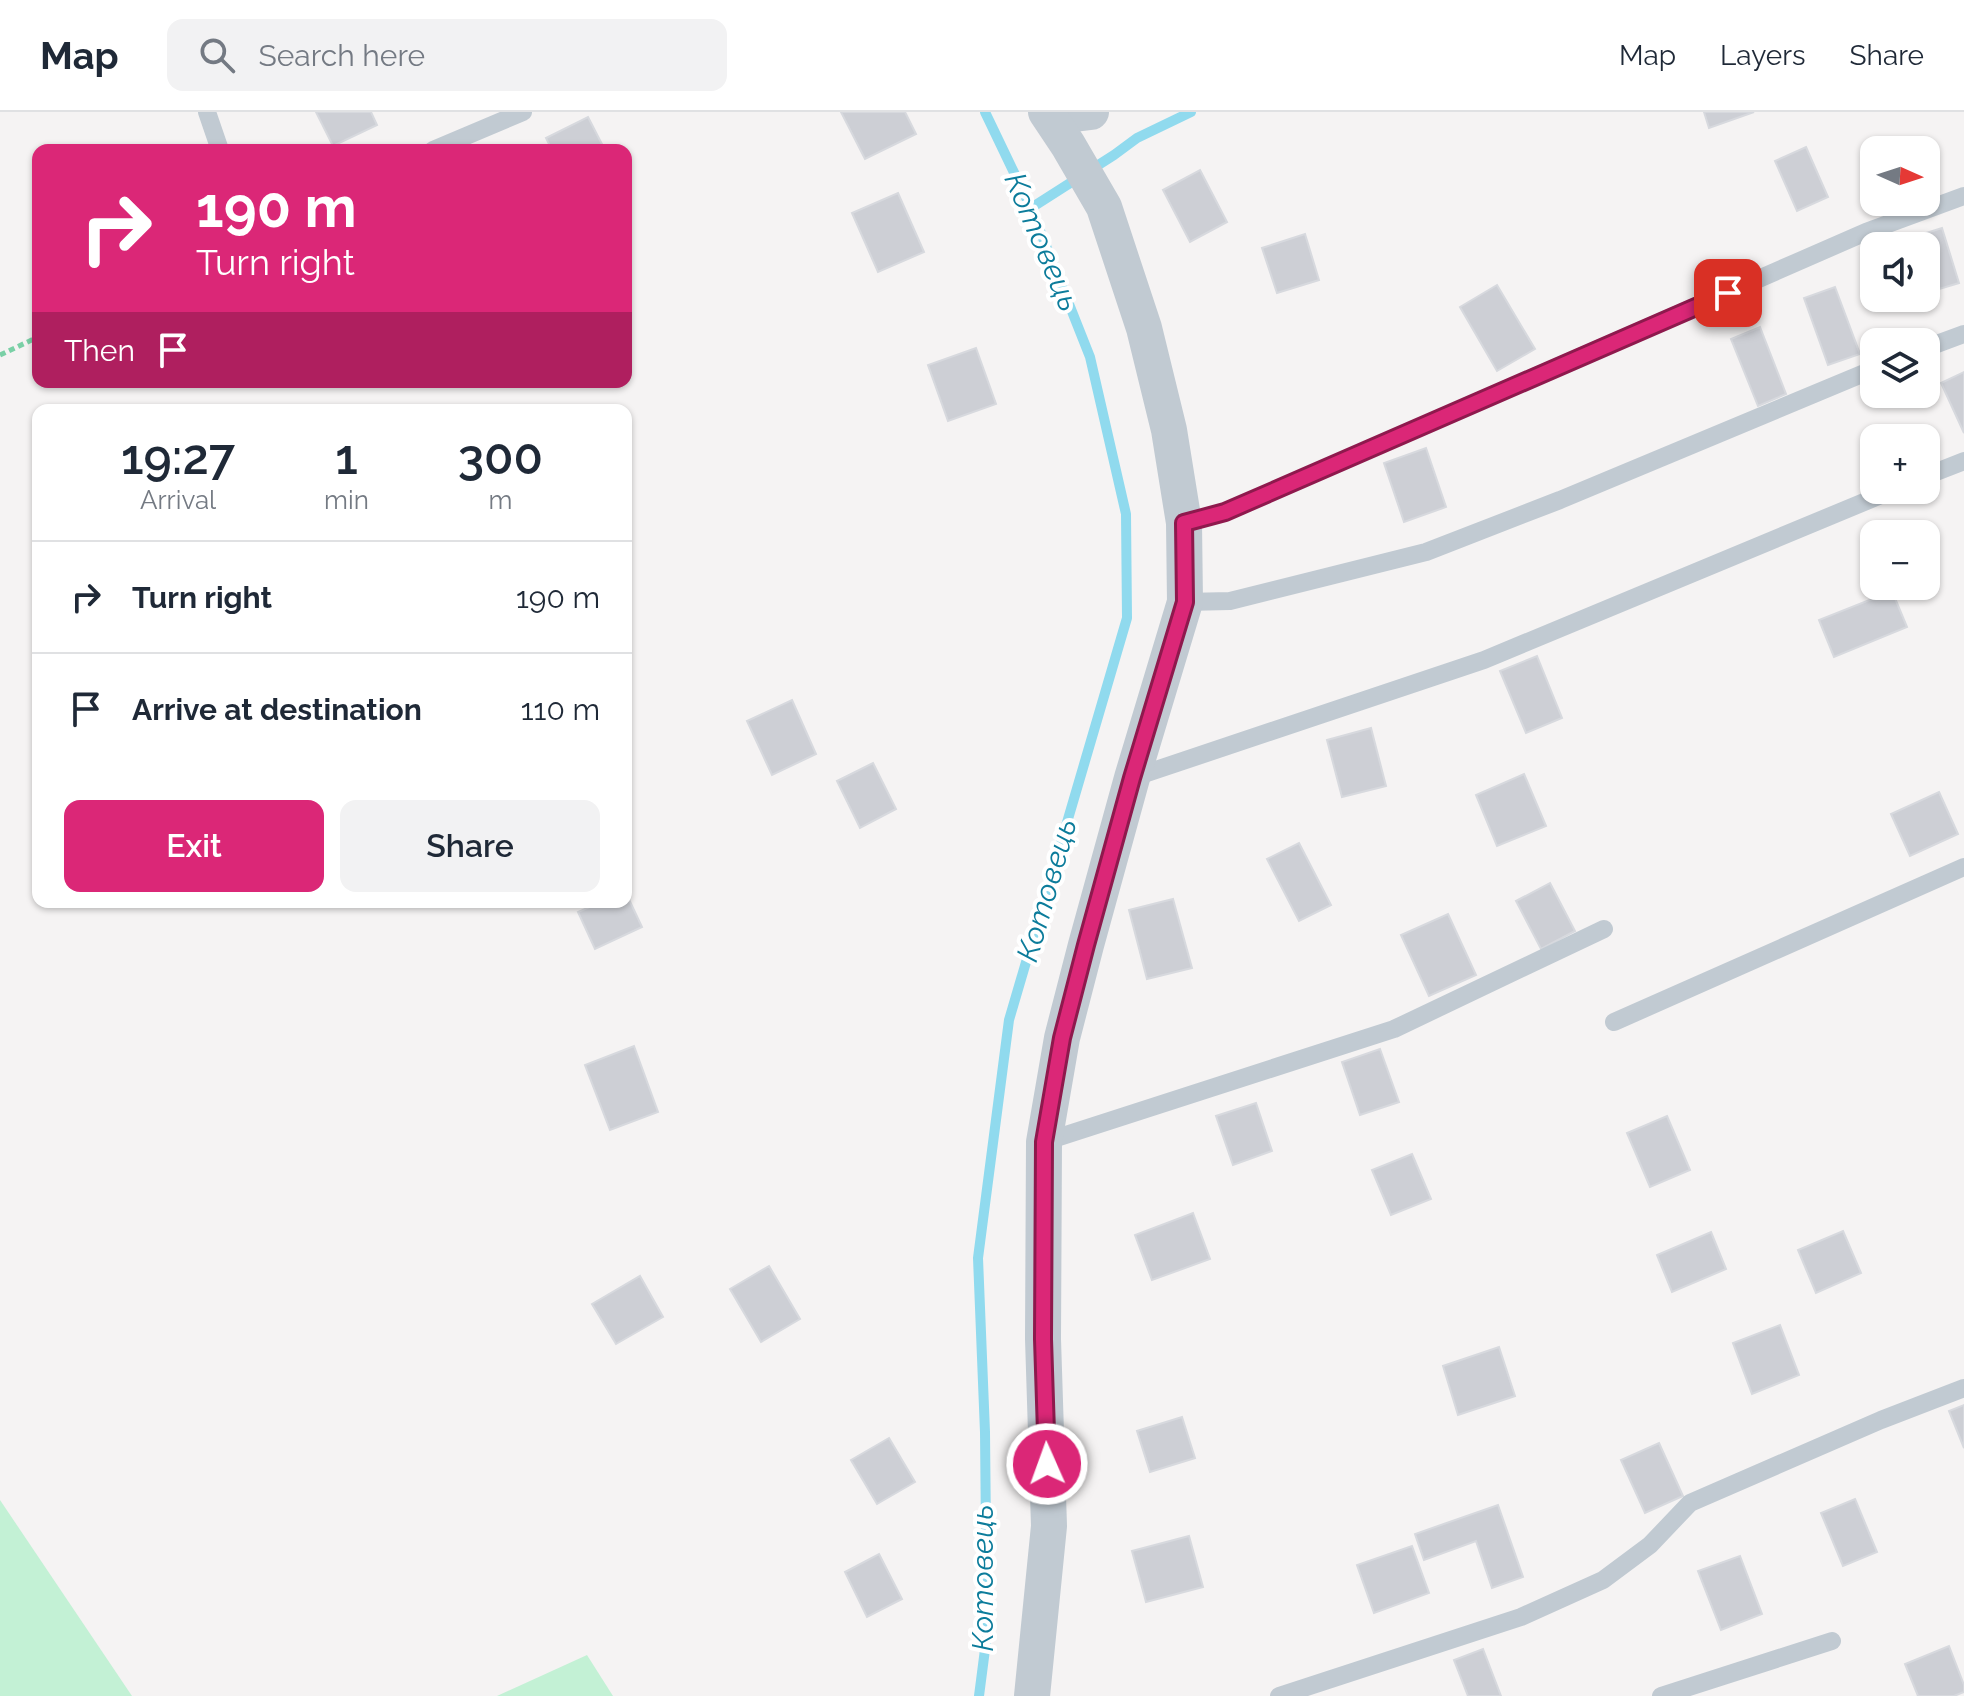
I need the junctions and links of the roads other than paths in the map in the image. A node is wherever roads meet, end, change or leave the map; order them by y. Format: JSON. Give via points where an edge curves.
{"nodes":[{"id":1,"x":207,"y":112,"type":"edge"},
{"id":2,"x":523,"y":112,"type":"edge"},
{"id":3,"x":1091,"y":112,"type":"edge"},
{"id":4,"x":1055,"y":125,"type":"edge"},
{"id":5,"x":218,"y":144,"type":"edge"},
{"id":6,"x":447,"y":144,"type":"edge"},
{"id":7,"x":1964,"y":196,"type":"edge"},
{"id":8,"x":1964,"y":334,"type":"edge"},
{"id":9,"x":1940,"y":343,"type":"edge"},
{"id":10,"x":1860,"y":375,"type":"edge"},
{"id":11,"x":1964,"y":461,"type":"edge"},
{"id":12,"x":1940,"y":470,"type":"edge"},
{"id":13,"x":1860,"y":504,"type":"edge"},
{"id":14,"x":1184,"y":523,"type":"junction"},
{"id":15,"x":1185,"y":602,"type":"junction"},
{"id":16,"x":1132,"y":778,"type":"junction"},
{"id":17,"x":1964,"y":867,"type":"edge"},
{"id":18,"x":1604,"y":929,"type":"dead end"},
{"id":19,"x":1614,"y":1022,"type":"dead end"},
{"id":20,"x":1044,"y":1142,"type":"junction"},
{"id":21,"x":1964,"y":1388,"type":"edge"},
{"id":22,"x":1832,"y":1641,"type":"dead end"},
{"id":23,"x":1032,"y":1696,"type":"edge"},
{"id":24,"x":1279,"y":1696,"type":"edge"},
{"id":25,"x":1661,"y":1696,"type":"edge"}],
"edges":[{"from":1,"to":5,"type":"lane"},
{"from":2,"to":6,"type":"lane"},
{"from":3,"to":4,"type":"street"},
{"from":4,"to":14,"type":"street","via":[[1104,207],[1144,328]]},
{"from":7,"to":14,"type":"lane","via":[[1866,232],[1225,512]]},
{"from":8,"to":9,"type":"lane"},
{"from":10,"to":15,"type":"lane","via":[[1426,552],[1230,601]]},
{"from":11,"to":12,"type":"lane"},
{"from":13,"to":16,"type":"lane","via":[[1484,660]]},
{"from":14,"to":15,"type":"street"},
{"from":15,"to":16,"type":"street"},
{"from":16,"to":20,"type":"street","via":[[1062,1038]]},
{"from":17,"to":19,"type":"lane"},
{"from":18,"to":20,"type":"lane","via":[[1394,1029]]},
{"from":20,"to":23,"type":"street","via":[[1049,1526]]},
{"from":21,"to":24,"type":"lane","via":[[1690,1503],[1650,1545],[1590,1586],[1521,1617]]},
{"from":22,"to":25,"type":"lane"}]}
